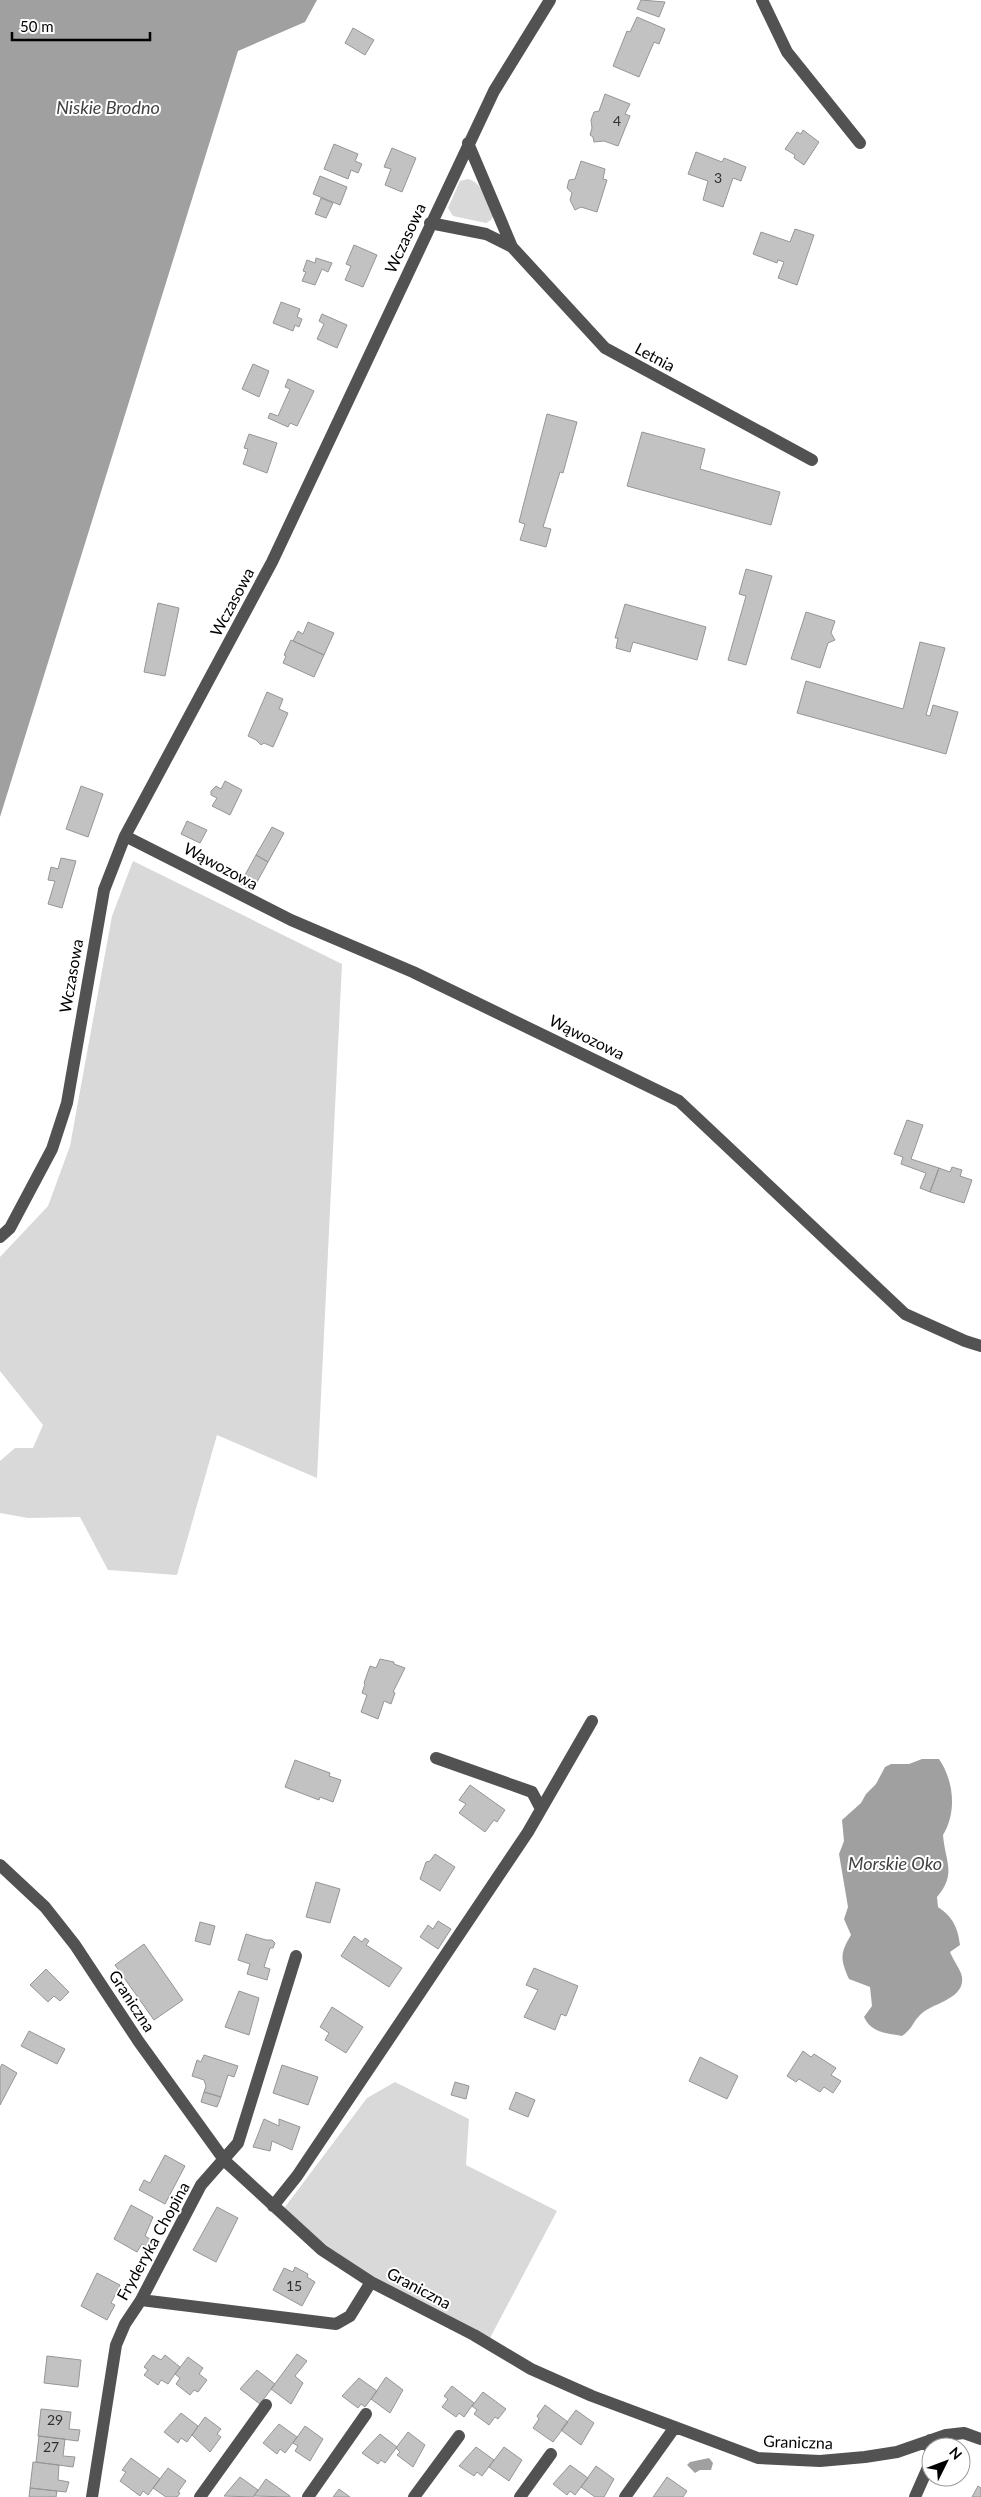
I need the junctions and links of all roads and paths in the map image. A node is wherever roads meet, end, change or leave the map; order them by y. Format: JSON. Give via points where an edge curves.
{"nodes":[{"id":1,"x":550,"y":0,"type":"edge"},
{"id":2,"x":762,"y":0,"type":"edge"},
{"id":3,"x":468,"y":143,"type":"junction"},
{"id":4,"x":860,"y":144,"type":"dead end"},
{"id":5,"x":430,"y":223,"type":"junction"},
{"id":6,"x":512,"y":247,"type":"junction"},
{"id":7,"x":812,"y":460,"type":"dead end"},
{"id":8,"x":125,"y":836,"type":"junction"},
{"id":9,"x":0,"y":1237,"type":"edge"},
{"id":10,"x":981,"y":1346,"type":"edge"},
{"id":11,"x":592,"y":1721,"type":"dead end"},
{"id":12,"x":436,"y":1758,"type":"dead end"},
{"id":13,"x":541,"y":1809,"type":"junction"},
{"id":14,"x":0,"y":1865,"type":"edge"},
{"id":15,"x":296,"y":1956,"type":"dead end"},
{"id":16,"x":225,"y":2161,"type":"junction"},
{"id":17,"x":273,"y":2206,"type":"junction"},
{"id":18,"x":371,"y":2282,"type":"junction"},
{"id":19,"x":140,"y":2300,"type":"junction"},
{"id":20,"x":266,"y":2405,"type":"dead end"},
{"id":21,"x":366,"y":2414,"type":"dead end"},
{"id":22,"x":675,"y":2427,"type":"junction"},
{"id":23,"x":459,"y":2436,"type":"dead end"},
{"id":24,"x":938,"y":2437,"type":"edge"},
{"id":25,"x":981,"y":2438,"type":"edge"},
{"id":26,"x":921,"y":2443,"type":"edge"},
{"id":27,"x":550,"y":2454,"type":"dead end"},
{"id":28,"x":921,"y":2483,"type":"edge"},
{"id":29,"x":92,"y":2497,"type":"edge"},
{"id":30,"x":200,"y":2497,"type":"edge"},
{"id":31,"x":308,"y":2497,"type":"edge"},
{"id":32,"x":414,"y":2497,"type":"edge"},
{"id":33,"x":520,"y":2497,"type":"edge"},
{"id":34,"x":625,"y":2497,"type":"edge"},
{"id":35,"x":915,"y":2497,"type":"edge"}],
"edges":[{"from":1,"to":3,"type":"street","name":"Wczasowa","via":[[520,45]]},
{"from":2,"to":4,"type":"street","via":[[787,52]]},
{"from":3,"to":5,"type":"street","name":"Wczasowa"},
{"from":3,"to":6,"type":"street","name":"Letnia"},
{"from":5,"to":6,"type":"street","name":"Letnia","via":[[486,234]]},
{"from":5,"to":8,"type":"street","name":"Wczasowa","via":[[272,562]]},
{"from":6,"to":7,"type":"street","name":"Letnia","via":[[605,348]]},
{"from":8,"to":9,"type":"street","name":"Wczasowa","via":[[104,890],[67,1103],[52,1149],[10,1228]]},
{"from":8,"to":10,"type":"street","name":"Wąwozowa","via":[[291,920],[413,972],[679,1101],[905,1314]]},
{"from":11,"to":13,"type":"street"},
{"from":12,"to":13,"type":"street","via":[[532,1792]]},
{"from":13,"to":17,"type":"street","via":[[297,2176]]},
{"from":14,"to":16,"type":"street","name":"Graniczna","via":[[45,1907],[75,1945],[139,2042]]},
{"from":15,"to":16,"type":"street","name":"Fryderyka Chopina","via":[[238,2143]]},
{"from":16,"to":17,"type":"street","name":"Graniczna"},
{"from":16,"to":19,"type":"street","name":"Fryderyka Chopina","via":[[201,2185]]},
{"from":17,"to":18,"type":"street","name":"Graniczna","via":[[322,2250]]},
{"from":18,"to":19,"type":"street","via":[[350,2316],[336,2324]]},
{"from":18,"to":22,"type":"street","name":"Graniczna","via":[[531,2369]]},
{"from":19,"to":29,"type":"street","name":"Fryderyka Chopina","via":[[116,2345]]},
{"from":20,"to":30,"type":"street"},
{"from":21,"to":31,"type":"street"},
{"from":22,"to":26,"type":"street","name":"Graniczna","via":[[758,2458],[820,2461],[865,2457],[897,2452]]},
{"from":22,"to":34,"type":"street"},
{"from":23,"to":32,"type":"street"},
{"from":24,"to":25,"type":"street","name":"Graniczna","via":[[964,2433]]},
{"from":27,"to":33,"type":"street"},
{"from":28,"to":35,"type":"street"}]}
